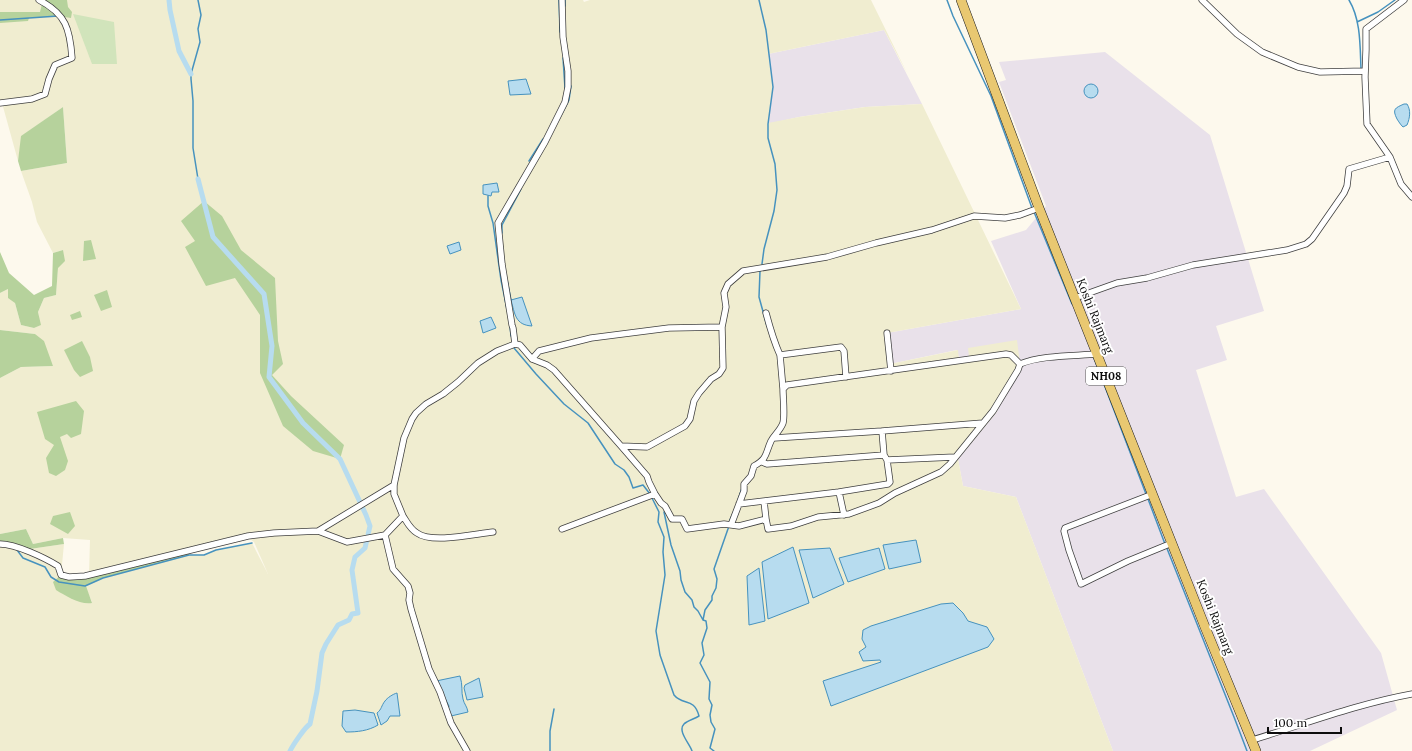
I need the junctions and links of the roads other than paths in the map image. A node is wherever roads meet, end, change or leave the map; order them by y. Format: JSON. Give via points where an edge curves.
{"nodes":[{"id":1,"x":39,"y":0,"type":"edge"},
{"id":2,"x":562,"y":0,"type":"edge"},
{"id":3,"x":961,"y":0,"type":"edge"},
{"id":4,"x":1202,"y":0,"type":"edge"},
{"id":5,"x":1404,"y":0,"type":"edge"},
{"id":6,"x":1365,"y":71,"type":"junction"},
{"id":7,"x":0,"y":103,"type":"edge"},
{"id":8,"x":1390,"y":157,"type":"junction"},
{"id":9,"x":1412,"y":197,"type":"edge"},
{"id":10,"x":1038,"y":209,"type":"junction"},
{"id":11,"x":1075,"y":298,"type":"junction"},
{"id":12,"x":766,"y":313,"type":"dead end"},
{"id":13,"x":722,"y":327,"type":"junction"},
{"id":14,"x":887,"y":333,"type":"dead end"},
{"id":15,"x":515,"y":344,"type":"junction"},
{"id":16,"x":1097,"y":354,"type":"junction"},
{"id":17,"x":780,"y":355,"type":"junction"},
{"id":18,"x":532,"y":358,"type":"junction"},
{"id":19,"x":1020,"y":364,"type":"junction"},
{"id":20,"x":891,"y":371,"type":"junction"},
{"id":21,"x":846,"y":377,"type":"junction"},
{"id":22,"x":783,"y":389,"type":"junction"},
{"id":23,"x":983,"y":423,"type":"junction"},
{"id":24,"x":882,"y":431,"type":"junction"},
{"id":25,"x":774,"y":438,"type":"junction"},
{"id":26,"x":621,"y":446,"type":"junction"},
{"id":27,"x":955,"y":457,"type":"junction"},
{"id":28,"x":886,"y":458,"type":"junction"},
{"id":29,"x":762,"y":462,"type":"junction"},
{"id":30,"x":394,"y":485,"type":"junction"},
{"id":31,"x":839,"y":492,"type":"junction"},
{"id":32,"x":1152,"y":494,"type":"junction"},
{"id":33,"x":652,"y":495,"type":"junction"},
{"id":34,"x":764,"y":501,"type":"junction"},
{"id":35,"x":739,"y":504,"type":"junction"},
{"id":36,"x":844,"y":515,"type":"junction"},
{"id":37,"x":403,"y":516,"type":"junction"},
{"id":38,"x":766,"y":519,"type":"junction"},
{"id":39,"x":731,"y":525,"type":"junction"},
{"id":40,"x":562,"y":529,"type":"dead end"},
{"id":41,"x":318,"y":531,"type":"junction"},
{"id":42,"x":493,"y":532,"type":"dead end"},
{"id":43,"x":384,"y":535,"type":"junction"},
{"id":44,"x":1172,"y":543,"type":"junction"},
{"id":45,"x":0,"y":544,"type":"edge"},
{"id":46,"x":1412,"y":694,"type":"edge"},
{"id":47,"x":1252,"y":740,"type":"junction"},
{"id":48,"x":467,"y":751,"type":"edge"},
{"id":49,"x":1256,"y":751,"type":"edge"}],
"edges":[{"from":1,"to":7,"type":"street","via":[[52,6],[60,14],[65,23],[72,58],[55,65],[45,94],[32,99]]},
{"from":2,"to":15,"type":"street","via":[[563,37],[568,72],[565,102],[498,223]]},
{"from":3,"to":10,"type":"main road","name":"Koshi Rajmarg","number":"NH08"},
{"from":4,"to":6,"type":"street","via":[[1237,34],[1262,52],[1298,67],[1320,72]]},
{"from":5,"to":6,"type":"street","via":[[1366,29]]},
{"from":6,"to":8,"type":"street","via":[[1367,124]]},
{"from":8,"to":9,"type":"street","via":[[1401,184]]},
{"from":8,"to":11,"type":"street","via":[[1349,169],[1344,193],[1306,244],[1287,250],[1193,265],[1117,283]]},
{"from":10,"to":11,"type":"main road","name":"Koshi Rajmarg","number":"NH08"},
{"from":10,"to":13,"type":"street","via":[[1005,218],[974,216],[827,258],[743,271],[728,284],[724,293],[726,307]]},
{"from":11,"to":16,"type":"main road","name":"Koshi Rajmarg","number":"NH08"},
{"from":12,"to":17,"type":"street"},
{"from":13,"to":18,"type":"street","via":[[669,328],[591,338],[539,351]]},
{"from":13,"to":26,"type":"street","via":[[723,368],[699,393],[685,426],[647,447]]},
{"from":14,"to":20,"type":"street"},
{"from":15,"to":18,"type":"street","via":[[520,345]]},
{"from":15,"to":30,"type":"street","via":[[478,363],[458,382],[416,413],[404,438]]},
{"from":16,"to":19,"type":"street","via":[[1039,359]]},
{"from":16,"to":32,"type":"main road","name":"Koshi Rajmarg","number":"NH08"},
{"from":17,"to":21,"type":"street","via":[[842,347]]},
{"from":17,"to":22,"type":"street"},
{"from":18,"to":26,"type":"street","via":[[554,370]]},
{"from":19,"to":20,"type":"street","via":[[1011,354],[1006,354]]},
{"from":19,"to":23,"type":"street","via":[[993,411]]},
{"from":20,"to":21,"type":"street"},
{"from":21,"to":22,"type":"street","via":[[787,385]]},
{"from":22,"to":25,"type":"street","via":[[783,422]]},
{"from":23,"to":24,"type":"street"},
{"from":23,"to":27,"type":"street"},
{"from":24,"to":25,"type":"street"},
{"from":24,"to":28,"type":"street"},
{"from":25,"to":29,"type":"street"},
{"from":26,"to":33,"type":"street","via":[[647,476]]},
{"from":27,"to":28,"type":"street"},
{"from":27,"to":36,"type":"street","via":[[942,472],[879,503]]},
{"from":28,"to":29,"type":"street","via":[[767,464]]},
{"from":28,"to":31,"type":"street","via":[[890,482],[888,484]]},
{"from":29,"to":35,"type":"street","via":[[754,466],[752,476],[744,484]]},
{"from":30,"to":37,"type":"street","via":[[394,494]]},
{"from":30,"to":41,"type":"street"},
{"from":31,"to":34,"type":"street"},
{"from":31,"to":36,"type":"street"},
{"from":32,"to":44,"type":"main road","name":"Koshi Rajmarg","number":"NH08"},
{"from":32,"to":44,"type":"street","via":[[1065,528],[1069,550],[1081,584]]},
{"from":33,"to":39,"type":"street","via":[[665,506],[672,519],[682,519],[687,529]]},
{"from":33,"to":40,"type":"street"},
{"from":34,"to":35,"type":"street"},
{"from":34,"to":38,"type":"street"},
{"from":35,"to":39,"type":"street"},
{"from":36,"to":38,"type":"street","via":[[818,516],[791,526],[768,530]]},
{"from":37,"to":42,"type":"street","via":[[417,534],[431,538]]},
{"from":37,"to":43,"type":"street"},
{"from":38,"to":39,"type":"street","via":[[738,526]]},
{"from":41,"to":43,"type":"street","via":[[347,542]]},
{"from":41,"to":45,"type":"street","via":[[248,536],[89,575],[69,577],[61,575],[58,566],[48,560]]},
{"from":43,"to":48,"type":"street","via":[[393,569],[408,586],[411,609],[429,669],[451,723]]},
{"from":44,"to":47,"type":"main road","name":"Koshi Rajmarg","number":"NH08"},
{"from":46,"to":47,"type":"street","via":[[1360,706]]},
{"from":47,"to":49,"type":"main road","name":"Koshi Rajmarg","number":"NH08"}]}
